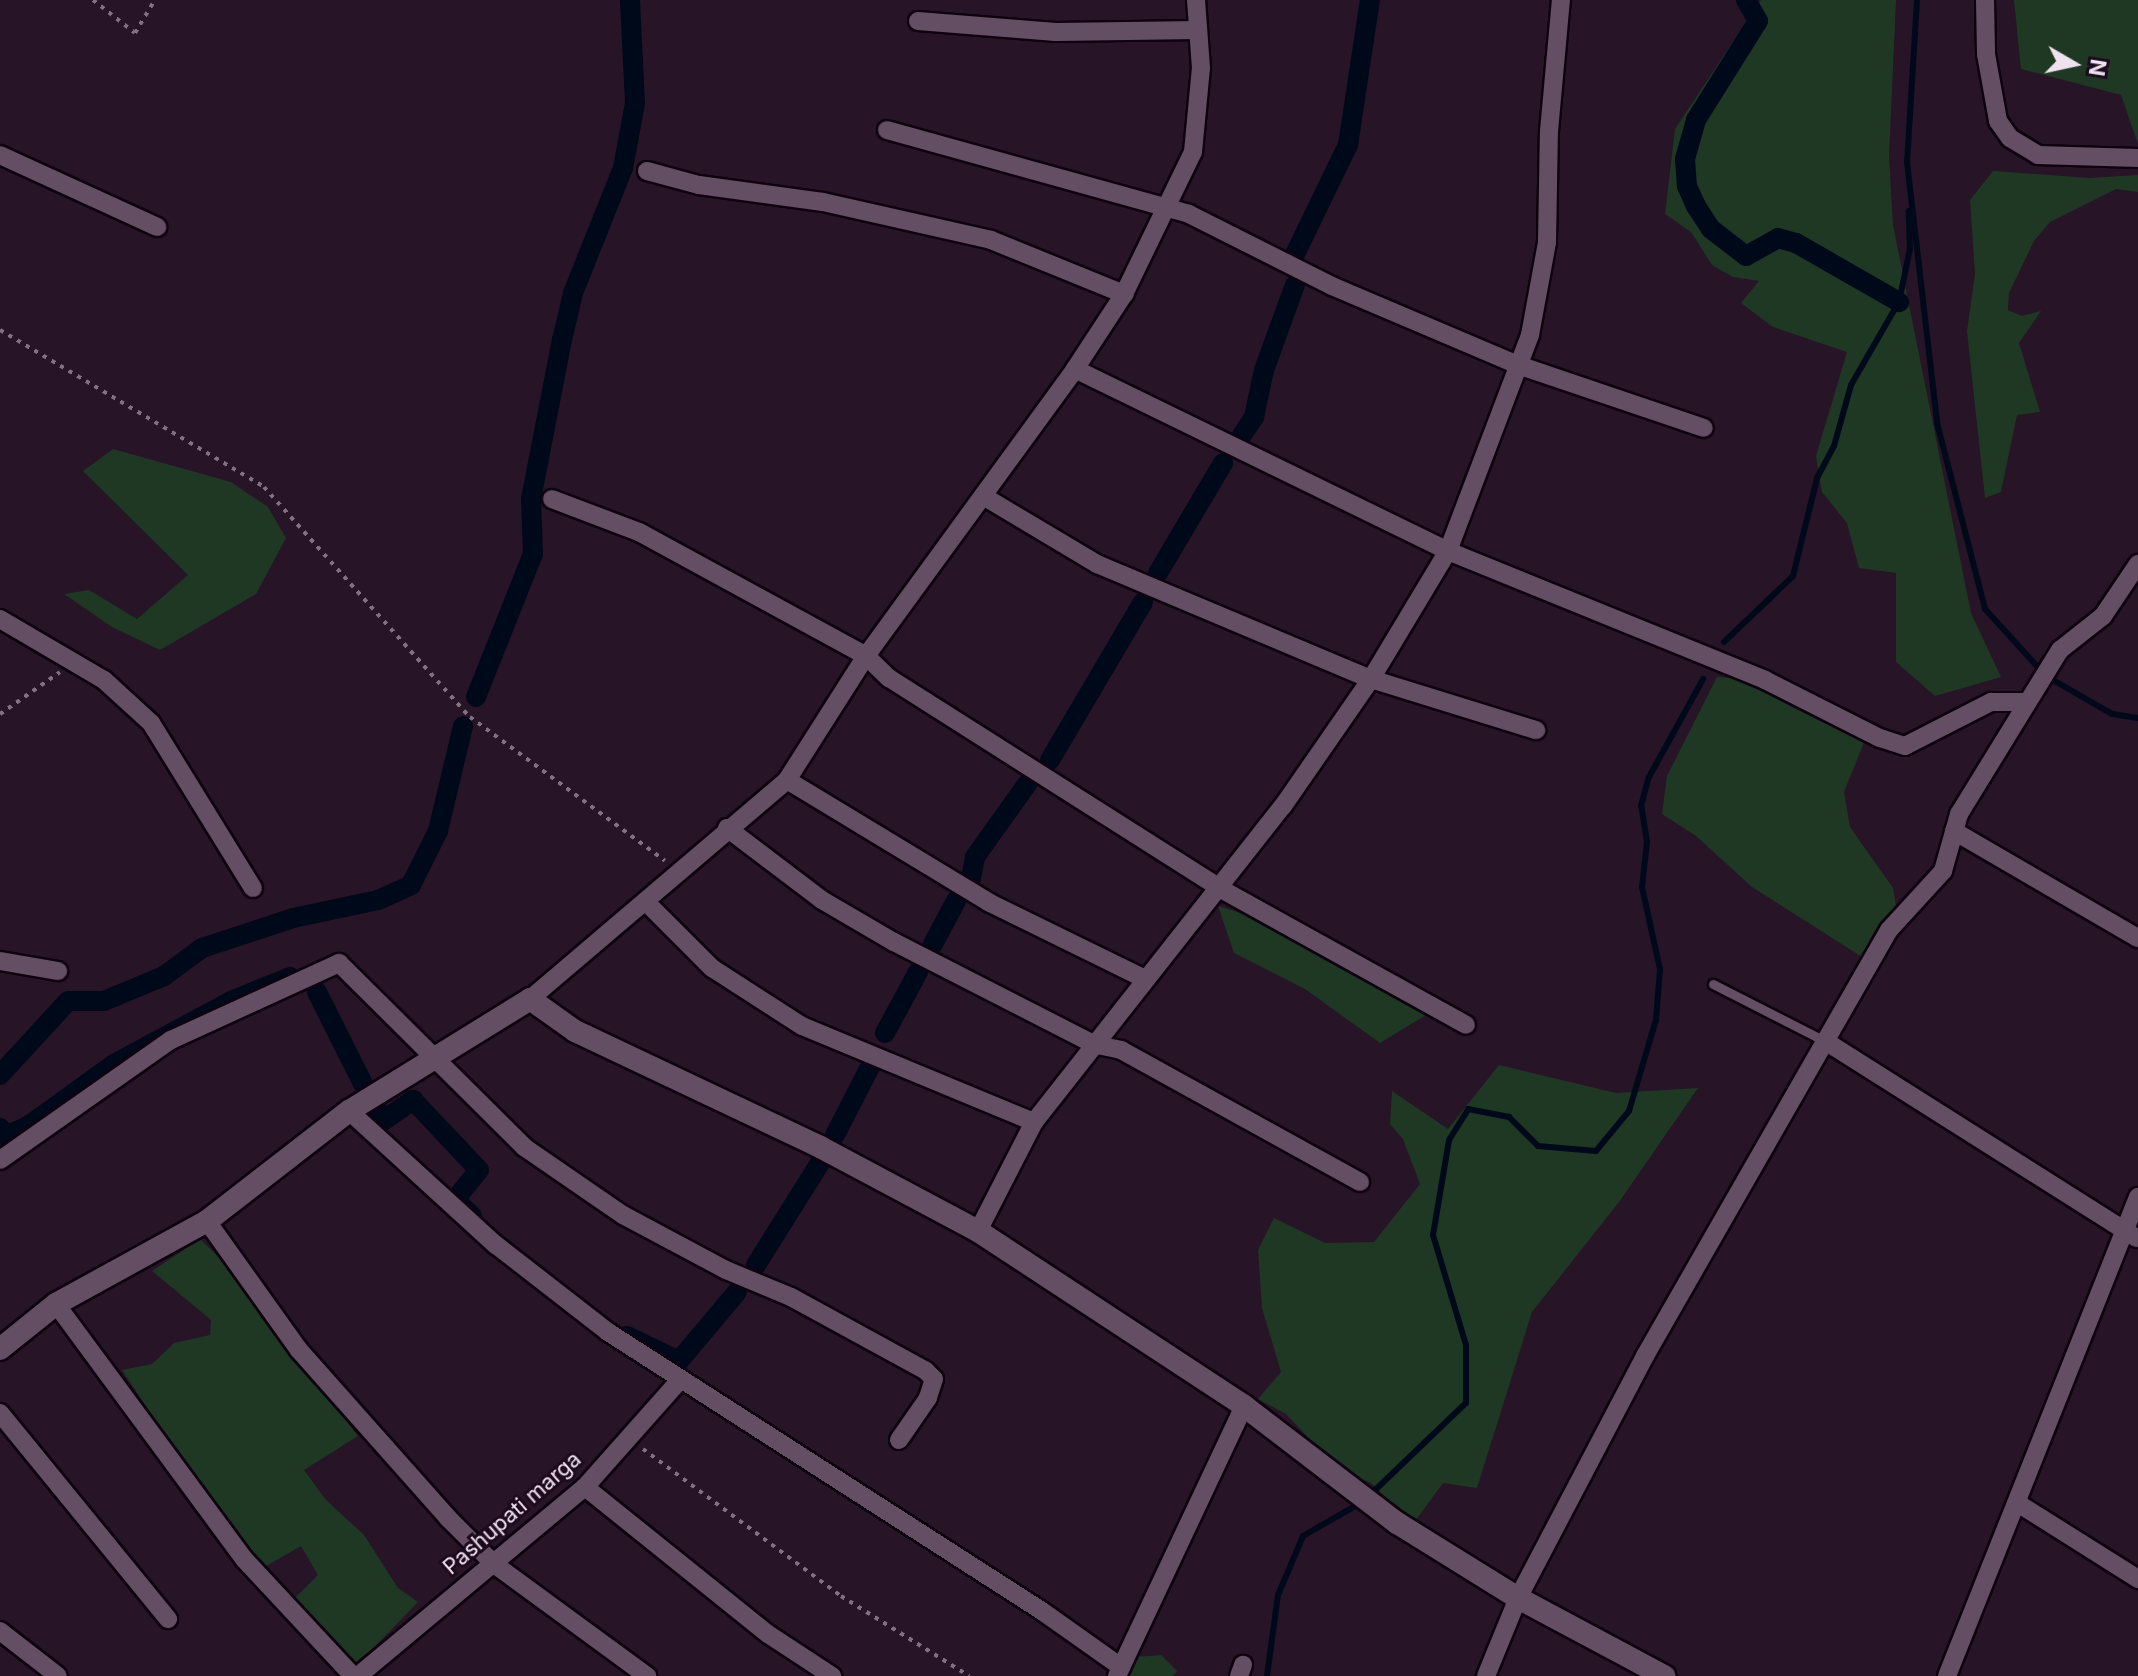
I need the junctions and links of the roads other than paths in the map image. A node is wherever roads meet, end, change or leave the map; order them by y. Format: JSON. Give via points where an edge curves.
{"nodes":[{"id":1,"x":1196,"y":0,"type":"edge"},
{"id":2,"x":1561,"y":0,"type":"edge"},
{"id":3,"x":1985,"y":0,"type":"edge"},
{"id":4,"x":918,"y":21,"type":"dead end"},
{"id":5,"x":1198,"y":30,"type":"junction"},
{"id":6,"x":887,"y":130,"type":"dead end"},
{"id":7,"x":0,"y":155,"type":"edge"},
{"id":8,"x":2138,"y":158,"type":"edge"},
{"id":9,"x":647,"y":171,"type":"dead end"},
{"id":10,"x":1164,"y":206,"type":"junction"},
{"id":11,"x":157,"y":227,"type":"dead end"},
{"id":12,"x":1124,"y":294,"type":"junction"},
{"id":13,"x":1518,"y":365,"type":"junction"},
{"id":14,"x":1075,"y":369,"type":"junction"},
{"id":15,"x":1704,"y":428,"type":"dead end"},
{"id":16,"x":983,"y":496,"type":"junction"},
{"id":17,"x":552,"y":499,"type":"dead end"},
{"id":18,"x":1448,"y":551,"type":"junction"},
{"id":19,"x":2138,"y":564,"type":"edge"},
{"id":20,"x":0,"y":619,"type":"edge"},
{"id":21,"x":866,"y":656,"type":"junction"},
{"id":22,"x":1371,"y":679,"type":"junction"},
{"id":23,"x":2027,"y":702,"type":"junction"},
{"id":24,"x":1536,"y":730,"type":"dead end"},
{"id":25,"x":787,"y":780,"type":"junction"},
{"id":26,"x":727,"y":828,"type":"junction"},
{"id":27,"x":1954,"y":831,"type":"junction"},
{"id":28,"x":253,"y":888,"type":"dead end"},
{"id":29,"x":1221,"y":889,"type":"junction"},
{"id":30,"x":647,"y":903,"type":"junction"},
{"id":31,"x":2138,"y":938,"type":"edge"},
{"id":32,"x":0,"y":961,"type":"edge"},
{"id":33,"x":58,"y":971,"type":"dead end"},
{"id":34,"x":1145,"y":979,"type":"junction"},
{"id":35,"x":1713,"y":984,"type":"dead end"},
{"id":36,"x":530,"y":999,"type":"junction"},
{"id":37,"x":1466,"y":1025,"type":"dead end"},
{"id":38,"x":1825,"y":1041,"type":"junction"},
{"id":39,"x":1093,"y":1044,"type":"junction"},
{"id":40,"x":440,"y":1058,"type":"junction"},
{"id":41,"x":349,"y":1111,"type":"junction"},
{"id":42,"x":1034,"y":1122,"type":"junction"},
{"id":43,"x":0,"y":1160,"type":"edge"},
{"id":44,"x":1360,"y":1182,"type":"dead end"},
{"id":45,"x":2138,"y":1197,"type":"edge"},
{"id":46,"x":207,"y":1221,"type":"junction"},
{"id":47,"x":978,"y":1231,"type":"junction"},
{"id":48,"x":2133,"y":1235,"type":"edge"},
{"id":49,"x":56,"y":1304,"type":"junction"},
{"id":50,"x":0,"y":1349,"type":"edge"},
{"id":51,"x":681,"y":1379,"type":"junction"},
{"id":52,"x":1244,"y":1406,"type":"junction"},
{"id":53,"x":0,"y":1413,"type":"edge"},
{"id":54,"x":899,"y":1440,"type":"dead end"},
{"id":55,"x":585,"y":1487,"type":"junction"},
{"id":56,"x":2019,"y":1504,"type":"junction"},
{"id":57,"x":494,"y":1564,"type":"junction"},
{"id":58,"x":2138,"y":1579,"type":"edge"},
{"id":59,"x":1518,"y":1598,"type":"junction"},
{"id":60,"x":168,"y":1619,"type":"dead end"},
{"id":61,"x":0,"y":1631,"type":"edge"},
{"id":62,"x":1119,"y":1672,"type":"edge"},
{"id":63,"x":58,"y":1676,"type":"edge"},
{"id":64,"x":356,"y":1676,"type":"edge"},
{"id":65,"x":647,"y":1676,"type":"edge"},
{"id":66,"x":832,"y":1676,"type":"edge"},
{"id":67,"x":1486,"y":1676,"type":"edge"},
{"id":68,"x":1664,"y":1676,"type":"edge"},
{"id":69,"x":1947,"y":1676,"type":"edge"}],
"edges":[{"from":1,"to":5,"type":"street"},
{"from":2,"to":13,"type":"street","via":[[1549,131],[1547,242],[1530,335]]},
{"from":3,"to":8,"type":"street","via":[[1986,54],[1998,121],[2010,138],[2038,155]]},
{"from":4,"to":5,"type":"street","via":[[1056,32]]},
{"from":5,"to":10,"type":"street","via":[[1201,68],[1193,152]]},
{"from":6,"to":10,"type":"street"},
{"from":7,"to":11,"type":"street"},
{"from":9,"to":12,"type":"street","via":[[699,185],[823,202],[991,240]]},
{"from":10,"to":12,"type":"street"},
{"from":10,"to":13,"type":"street"},
{"from":12,"to":14,"type":"street"},
{"from":13,"to":15,"type":"street"},
{"from":13,"to":18,"type":"street"},
{"from":14,"to":16,"type":"street"},
{"from":14,"to":18,"type":"street"},
{"from":16,"to":21,"type":"street"},
{"from":16,"to":22,"type":"street","via":[[1097,564]]},
{"from":17,"to":21,"type":"street","via":[[639,532]]},
{"from":18,"to":22,"type":"street"},
{"from":18,"to":23,"type":"street","via":[[1765,680],[1905,746],[1991,702]]},
{"from":19,"to":23,"type":"street","via":[[2103,616],[2060,650]]},
{"from":20,"to":28,"type":"street","via":[[104,680],[151,723]]},
{"from":21,"to":25,"type":"street"},
{"from":21,"to":29,"type":"street","via":[[889,678]]},
{"from":22,"to":24,"type":"street"},
{"from":22,"to":29,"type":"street"},
{"from":23,"to":27,"type":"street","via":[[1959,814]]},
{"from":25,"to":26,"type":"street"},
{"from":25,"to":34,"type":"street","via":[[990,903]]},
{"from":26,"to":30,"type":"street"},
{"from":26,"to":39,"type":"street","via":[[822,900]]},
{"from":27,"to":31,"type":"street"},
{"from":27,"to":38,"type":"street","via":[[1943,871],[1889,930]]},
{"from":29,"to":34,"type":"street"},
{"from":29,"to":37,"type":"street"},
{"from":30,"to":36,"type":"street"},
{"from":30,"to":42,"type":"street","via":[[712,968],[802,1026]]},
{"from":32,"to":33,"type":"street"},
{"from":34,"to":39,"type":"street"},
{"from":35,"to":38,"type":"lane"},
{"from":36,"to":40,"type":"street"},
{"from":36,"to":47,"type":"street","via":[[575,1031],[820,1147]]},
{"from":38,"to":48,"type":"street"},
{"from":38,"to":59,"type":"street","via":[[1645,1356]]},
{"from":39,"to":42,"type":"street"},
{"from":39,"to":44,"type":"street","via":[[1121,1050]]},
{"from":40,"to":41,"type":"street"},
{"from":40,"to":43,"type":"street","via":[[339,963],[171,1040]]},
{"from":40,"to":54,"type":"street","via":[[524,1147],[623,1215],[926,1371],[934,1379],[928,1398]]},
{"from":41,"to":46,"type":"street"},
{"from":41,"to":51,"type":"street","via":[[496,1245],[608,1332]]},
{"from":42,"to":47,"type":"street"},
{"from":45,"to":48,"type":"street"},
{"from":46,"to":49,"type":"street"},
{"from":46,"to":57,"type":"street","via":[[299,1350]]},
{"from":47,"to":52,"type":"street"},
{"from":48,"to":56,"type":"street"},
{"from":49,"to":50,"type":"street"},
{"from":49,"to":64,"type":"street","via":[[244,1559]]},
{"from":51,"to":55,"type":"street","name":"Pashupati marga"},
{"from":51,"to":62,"type":"street","via":[[1042,1611]]},
{"from":52,"to":59,"type":"street","via":[[1397,1523]]},
{"from":52,"to":62,"type":"street"},
{"from":53,"to":60,"type":"street"},
{"from":55,"to":57,"type":"street","name":"Pashupati marga"},
{"from":55,"to":66,"type":"street","via":[[768,1634]]},
{"from":56,"to":58,"type":"street"},
{"from":56,"to":69,"type":"street"},
{"from":57,"to":64,"type":"street","name":"Pashupati marga"},
{"from":57,"to":65,"type":"street"},
{"from":59,"to":67,"type":"street"},
{"from":59,"to":68,"type":"street"},
{"from":61,"to":63,"type":"street"}]}
